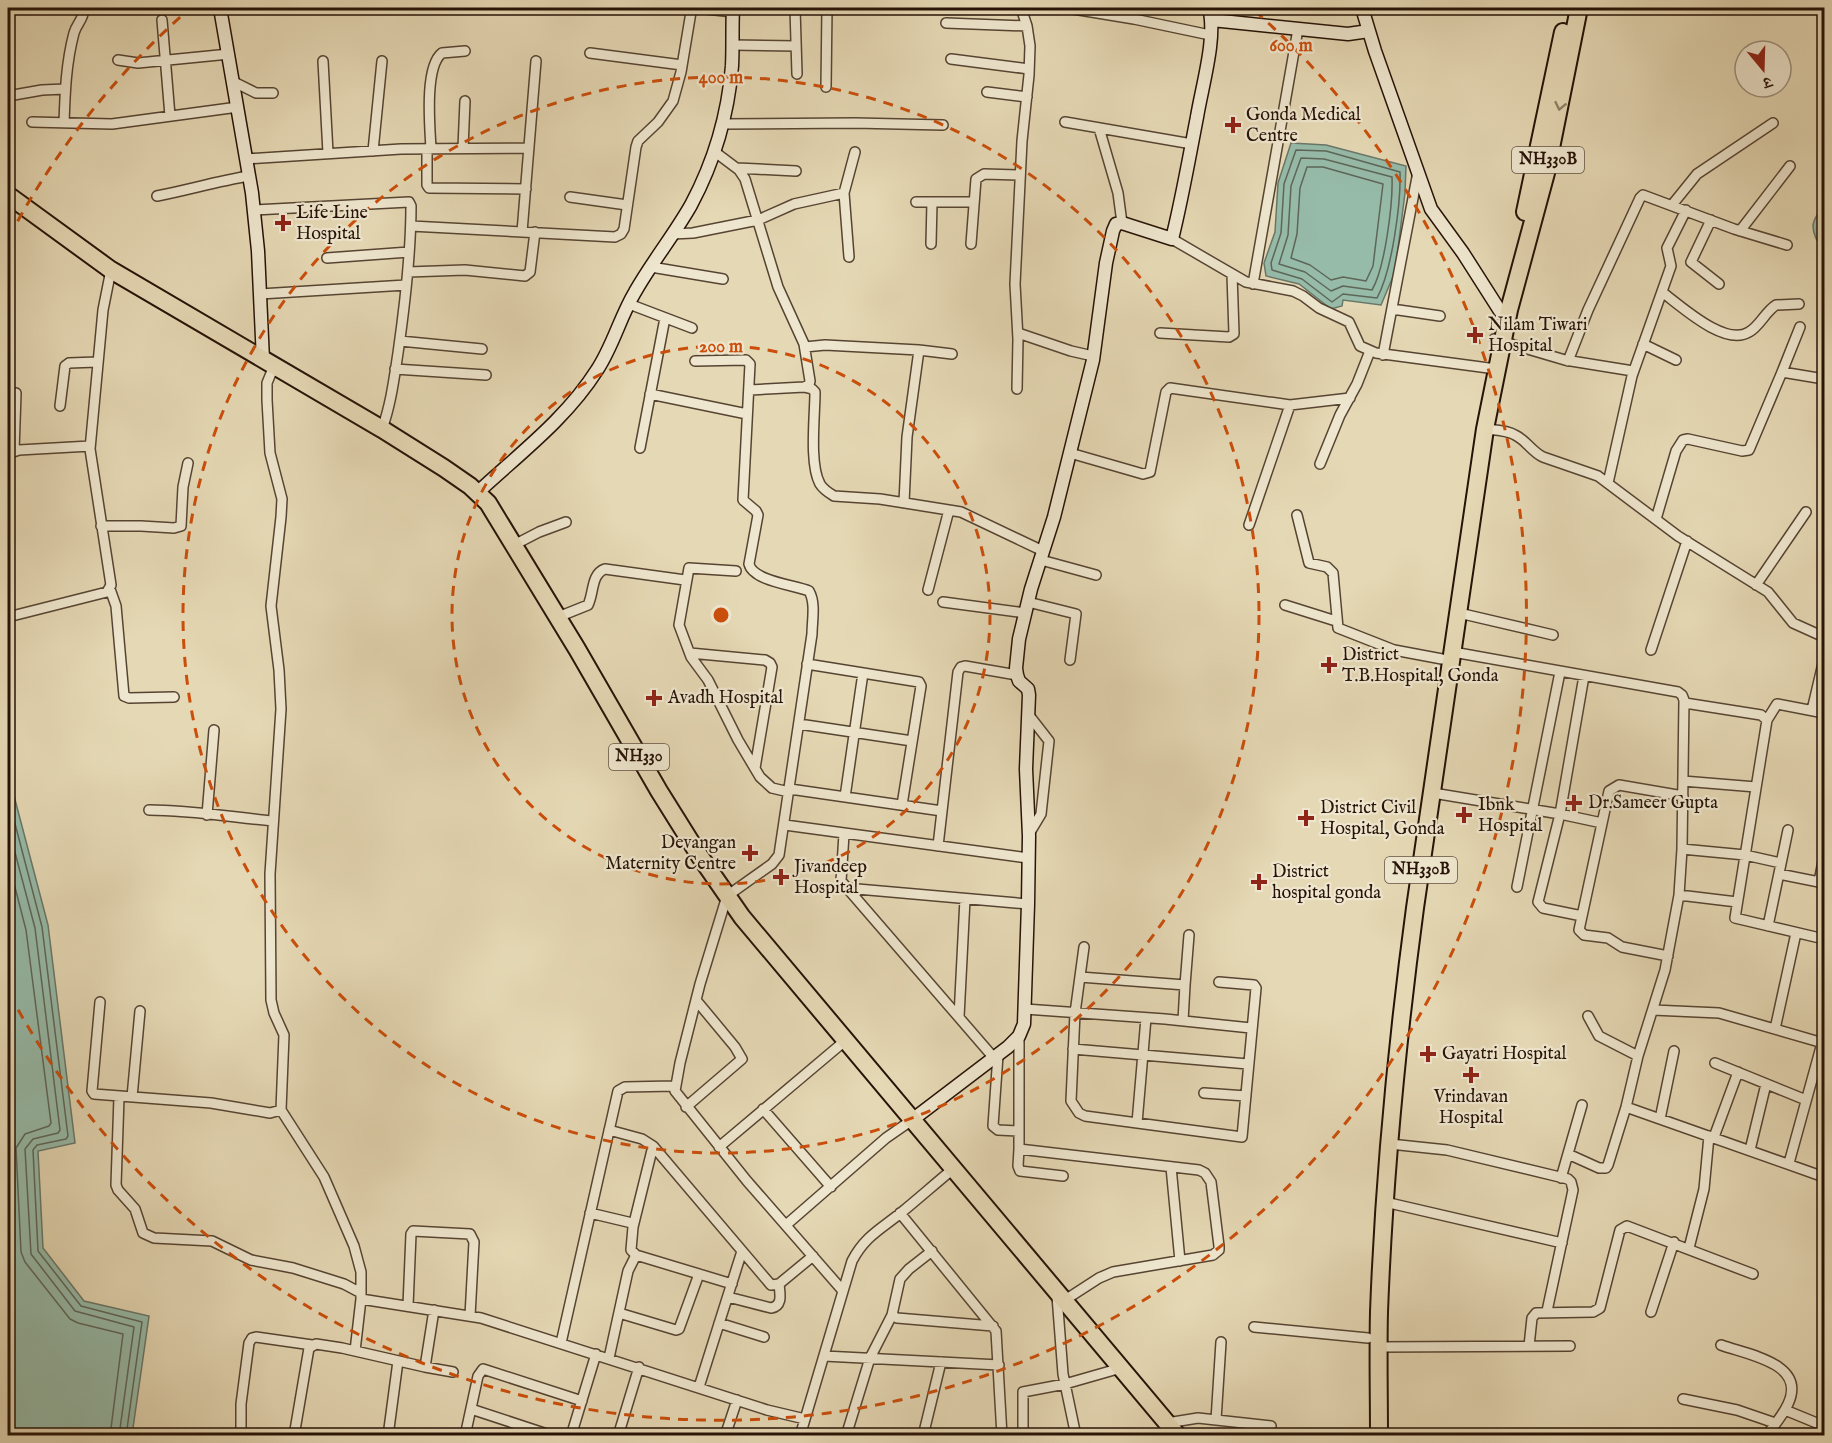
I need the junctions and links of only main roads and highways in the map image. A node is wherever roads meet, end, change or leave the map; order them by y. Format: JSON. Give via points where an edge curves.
{"nodes":[{"id":1,"x":1568,"y":8,"type":"edge"},
{"id":2,"x":1579,"y":8,"type":"edge"},
{"id":3,"x":8,"y":195,"type":"edge"},
{"id":4,"x":1498,"y":340,"type":"junction"},
{"id":5,"x":1492,"y":369,"type":"junction"},
{"id":6,"x":1448,"y":656,"type":"junction"},
{"id":7,"x":1374,"y":1342,"type":"junction"},
{"id":8,"x":1173,"y":1429,"type":"edge"},
{"id":9,"x":1368,"y":1436,"type":"edge"},
{"id":10,"x":1379,"y":1436,"type":"edge"}],
"edges":[{"from":1,"to":4,"type":"highway","number":"NH330B","via":[[1500,311]]},
{"from":2,"to":4,"type":"highway","number":"NH330B","one_way":true,"via":[[1546,173]]},
{"from":3,"to":8,"type":"highway","number":"NH330","via":[[111,270],[382,429],[444,468],[488,503],[659,791],[742,917]]},
{"from":4,"to":5,"type":"highway","number":"NH330B"},
{"from":5,"to":6,"type":"highway","number":"NH330B"},
{"from":5,"to":6,"type":"highway","number":"NH330B","via":[[1459,613]]},
{"from":6,"to":7,"type":"highway","number":"NH330B","via":[[1433,793],[1406,972]]},
{"from":6,"to":7,"type":"highway","number":"NH330B","via":[[1399,983],[1375,1212]]},
{"from":7,"to":9,"type":"highway","number":"NH330B"},
{"from":7,"to":10,"type":"highway","number":"NH330B"}]}
